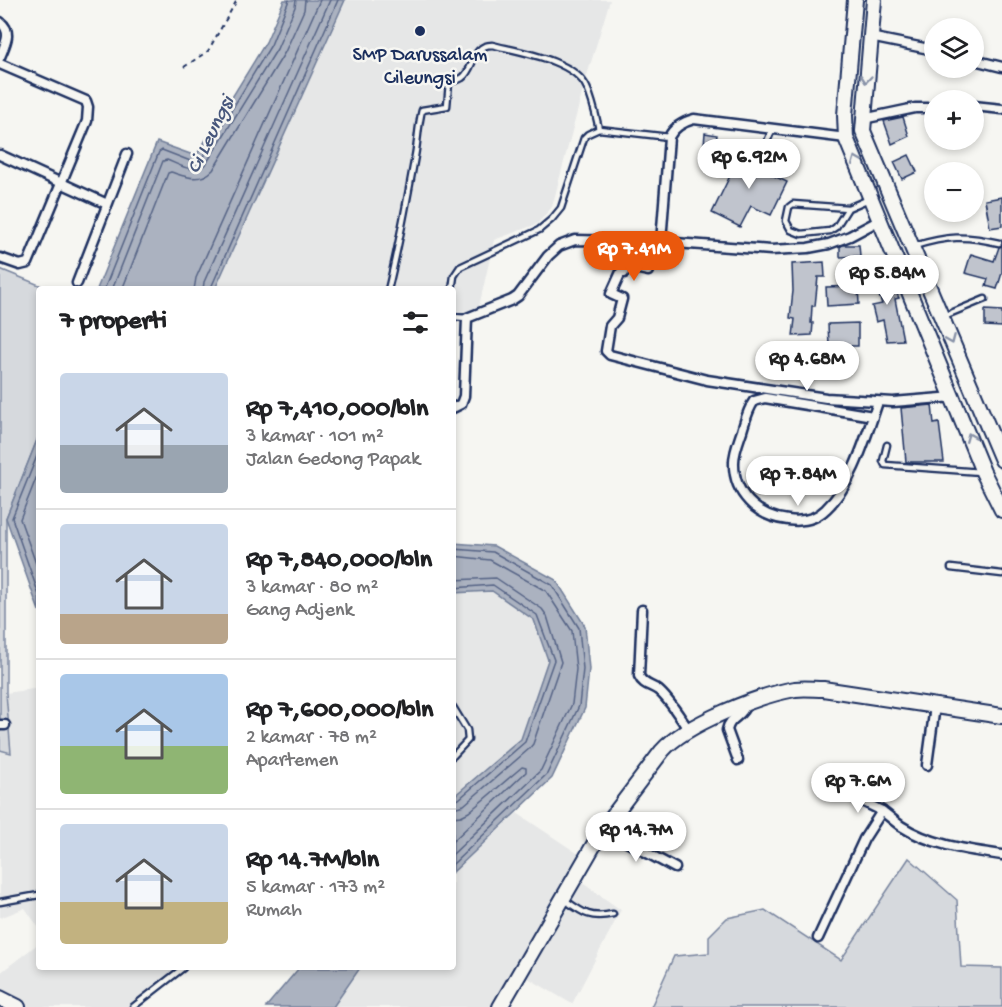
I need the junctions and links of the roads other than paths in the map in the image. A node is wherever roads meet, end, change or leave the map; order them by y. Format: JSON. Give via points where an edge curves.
{"nodes":[{"id":1,"x":855,"y":0,"type":"edge"},
{"id":2,"x":874,"y":0,"type":"edge"},
{"id":3,"x":0,"y":21,"type":"edge"},
{"id":4,"x":870,"y":37,"type":"junction"},
{"id":5,"x":924,"y":48,"type":"edge"},
{"id":6,"x":0,"y":57,"type":"edge"},
{"id":7,"x":984,"y":62,"type":"edge"},
{"id":8,"x":0,"y":64,"type":"edge"},
{"id":9,"x":1002,"y":67,"type":"edge"},
{"id":10,"x":984,"y":107,"type":"edge"},
{"id":11,"x":924,"y":108,"type":"edge"},
{"id":12,"x":1002,"y":109,"type":"edge"},
{"id":13,"x":863,"y":119,"type":"junction"},
{"id":14,"x":773,"y":128,"type":"junction"},
{"id":15,"x":599,"y":129,"type":"junction"},
{"id":16,"x":669,"y":137,"type":"junction"},
{"id":17,"x":846,"y":138,"type":"junction"},
{"id":18,"x":127,"y":154,"type":"dead end"},
{"id":19,"x":0,"y":155,"type":"edge"},
{"id":20,"x":761,"y":155,"type":"dead end"},
{"id":21,"x":61,"y":182,"type":"junction"},
{"id":22,"x":871,"y":198,"type":"junction"},
{"id":23,"x":107,"y":204,"type":"junction"},
{"id":24,"x":848,"y":208,"type":"junction"},
{"id":25,"x":880,"y":219,"type":"junction"},
{"id":26,"x":657,"y":242,"type":"junction"},
{"id":27,"x":999,"y":243,"type":"dead end"},
{"id":28,"x":912,"y":247,"type":"junction"},
{"id":29,"x":0,"y":258,"type":"edge"},
{"id":30,"x":77,"y":283,"type":"dead end"},
{"id":31,"x":389,"y":286,"type":"edge"},
{"id":32,"x":453,"y":286,"type":"edge"},
{"id":33,"x":985,"y":299,"type":"dead end"},
{"id":34,"x":456,"y":317,"type":"edge"},
{"id":35,"x":941,"y":317,"type":"junction"},
{"id":36,"x":467,"y":318,"type":"junction"},
{"id":37,"x":954,"y":397,"type":"junction"},
{"id":38,"x":878,"y":402,"type":"junction"},
{"id":39,"x":456,"y":406,"type":"edge"},
{"id":40,"x":873,"y":416,"type":"junction"},
{"id":41,"x":887,"y":445,"type":"dead end"},
{"id":42,"x":1001,"y":455,"type":"edge"},
{"id":43,"x":983,"y":472,"type":"junction"},
{"id":44,"x":1002,"y":510,"type":"edge"},
{"id":45,"x":951,"y":568,"type":"dead end"},
{"id":46,"x":1002,"y":574,"type":"edge"},
{"id":47,"x":642,"y":610,"type":"dead end"},
{"id":48,"x":746,"y":704,"type":"junction"},
{"id":49,"x":935,"y":706,"type":"junction"},
{"id":50,"x":456,"y":711,"type":"edge"},
{"id":51,"x":1002,"y":716,"type":"edge"},
{"id":52,"x":688,"y":729,"type":"junction"},
{"id":53,"x":456,"y":753,"type":"edge"},
{"id":54,"x":738,"y":760,"type":"dead end"},
{"id":55,"x":927,"y":765,"type":"dead end"},
{"id":56,"x":846,"y":793,"type":"dead end"},
{"id":57,"x":882,"y":811,"type":"junction"},
{"id":58,"x":603,"y":829,"type":"junction"},
{"id":59,"x":1002,"y":855,"type":"edge"},
{"id":60,"x":675,"y":868,"type":"dead end"},
{"id":61,"x":36,"y":896,"type":"edge"},
{"id":62,"x":563,"y":899,"type":"junction"},
{"id":63,"x":0,"y":902,"type":"edge"},
{"id":64,"x":613,"y":914,"type":"dead end"},
{"id":65,"x":818,"y":938,"type":"dead end"},
{"id":66,"x":180,"y":970,"type":"edge"},
{"id":67,"x":0,"y":998,"type":"edge"},
{"id":68,"x":18,"y":1007,"type":"edge"},
{"id":69,"x":133,"y":1007,"type":"edge"},
{"id":70,"x":500,"y":1007,"type":"edge"}],
"edges":[{"from":1,"to":17,"type":"main road"},
{"from":2,"to":4,"type":"main road"},
{"from":3,"to":6,"type":"street","via":[[8,36]]},
{"from":4,"to":5,"type":"street"},
{"from":4,"to":13,"type":"main road","one_way":true},
{"from":7,"to":9,"type":"street"},
{"from":8,"to":21,"type":"street","via":[[88,104],[87,121]]},
{"from":10,"to":12,"type":"street"},
{"from":11,"to":13,"type":"street"},
{"from":13,"to":28,"type":"main road","via":[[868,145]]},
{"from":14,"to":16,"type":"street","via":[[694,119],[677,126]]},
{"from":14,"to":17,"type":"street"},
{"from":14,"to":20,"type":"lane"},
{"from":15,"to":16,"type":"lane"},
{"from":15,"to":31,"type":"lane","via":[[587,87],[578,75],[560,64],[492,45],[480,48],[464,76],[448,83],[447,106],[422,110]]},
{"from":15,"to":32,"type":"lane","via":[[584,138],[561,208],[552,219],[538,230],[460,267]]},
{"from":16,"to":26,"type":"street"},
{"from":22,"to":17,"type":"main road","one_way":true},
{"from":18,"to":23,"type":"street"},
{"from":19,"to":21,"type":"street"},
{"from":21,"to":23,"type":"street"},
{"from":21,"to":29,"type":"street","via":[[28,262],[20,265]]},
{"from":22,"to":24,"type":"lane"},
{"from":22,"to":25,"type":"main road"},
{"from":23,"to":30,"type":"street"},
{"from":24,"to":24,"type":"lane","via":[[793,204],[786,221],[791,230],[801,234],[830,231]]},
{"from":25,"to":26,"type":"street","via":[[849,236],[808,248],[771,250]]},
{"from":25,"to":37,"type":"main road"},
{"from":26,"to":36,"type":"street","via":[[574,240],[548,256],[518,296]]},
{"from":26,"to":38,"type":"street","via":[[648,271],[625,266],[611,294],[622,300],[617,318],[610,326],[606,351],[610,355],[732,384]]},
{"from":27,"to":28,"type":"lane","via":[[955,237]]},
{"from":28,"to":35,"type":"main road"},
{"from":33,"to":35,"type":"lane"},
{"from":34,"to":36,"type":"lane"},
{"from":35,"to":42,"type":"main road","one_way":true},
{"from":36,"to":39,"type":"street","via":[[464,396]]},
{"from":37,"to":38,"type":"street"},
{"from":43,"to":37,"type":"main road","one_way":true},
{"from":38,"to":40,"type":"street"},
{"from":40,"to":40,"type":"street","via":[[848,478],[817,516],[810,520],[780,519],[754,507],[742,494],[734,459],[754,400],[765,398]]},
{"from":41,"to":43,"type":"lane","via":[[885,465]]},
{"from":43,"to":44,"type":"main road"},
{"from":45,"to":46,"type":"lane"},
{"from":47,"to":52,"type":"street","via":[[639,676],[666,698]]},
{"from":48,"to":49,"type":"main road","via":[[780,692],[823,689]]},
{"from":48,"to":52,"type":"main road"},
{"from":48,"to":54,"type":"street","via":[[744,712],[730,721],[726,730]]},
{"from":49,"to":51,"type":"main road"},
{"from":49,"to":55,"type":"street"},
{"from":50,"to":53,"type":"lane","via":[[468,740]]},
{"from":52,"to":58,"type":"main road","via":[[671,741]]},
{"from":56,"to":57,"type":"street"},
{"from":57,"to":59,"type":"street","via":[[902,827],[925,837],[962,849]]},
{"from":57,"to":65,"type":"street","via":[[864,840]]},
{"from":58,"to":60,"type":"street"},
{"from":58,"to":62,"type":"main road"},
{"from":61,"to":63,"type":"lane"},
{"from":62,"to":64,"type":"lane","via":[[587,915]]},
{"from":62,"to":70,"type":"main road"},
{"from":66,"to":69,"type":"lane"},
{"from":67,"to":68,"type":"main road"}]}
